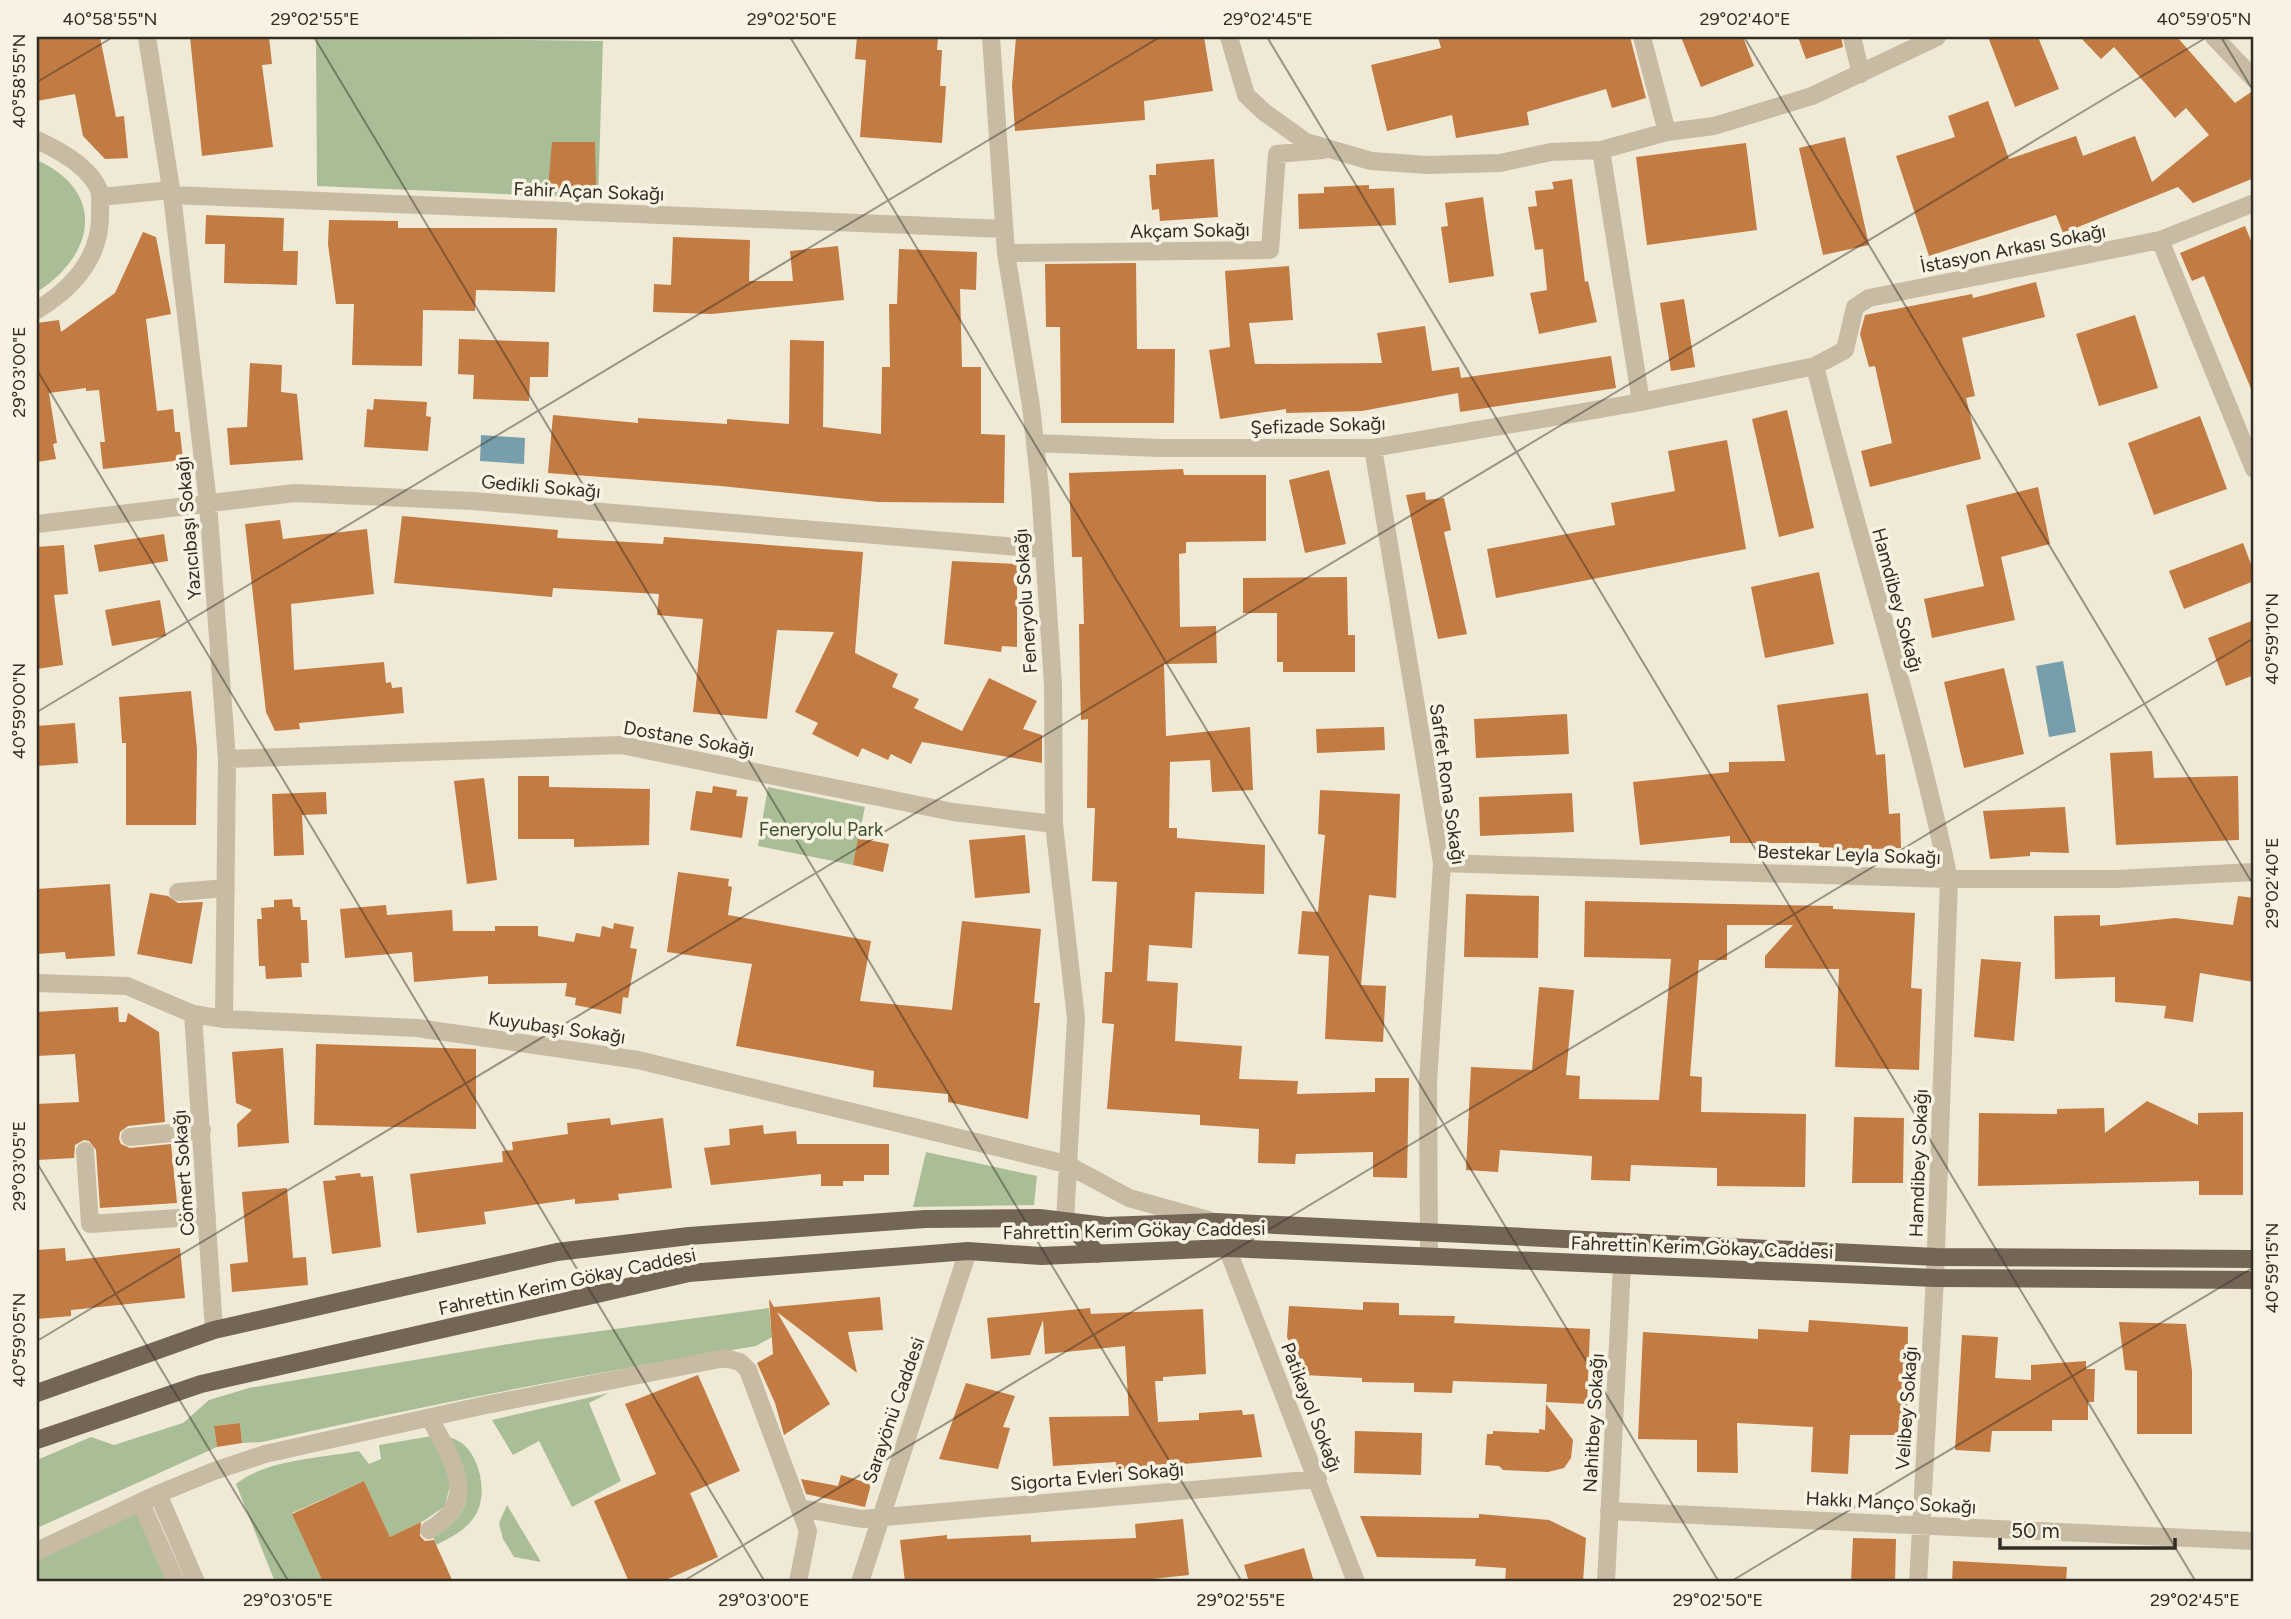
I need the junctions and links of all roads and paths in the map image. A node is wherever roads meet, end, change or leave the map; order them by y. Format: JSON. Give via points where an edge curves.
{"nodes":[{"id":1,"x":147,"y":37,"type":"edge"},
{"id":2,"x":991,"y":37,"type":"edge"},
{"id":3,"x":1229,"y":37,"type":"edge"},
{"id":4,"x":1642,"y":37,"type":"edge"},
{"id":5,"x":1852,"y":37,"type":"edge"},
{"id":6,"x":1937,"y":37,"type":"edge"},
{"id":7,"x":2214,"y":37,"type":"edge"},
{"id":8,"x":1861,"y":74,"type":"junction"},
{"id":9,"x":2254,"y":79,"type":"edge"},
{"id":10,"x":1667,"y":132,"type":"junction"},
{"id":11,"x":37,"y":140,"type":"edge"},
{"id":12,"x":1328,"y":149,"type":"junction"},
{"id":13,"x":1601,"y":150,"type":"junction"},
{"id":14,"x":171,"y":192,"type":"junction"},
{"id":15,"x":100,"y":197,"type":"junction"},
{"id":16,"x":2254,"y":202,"type":"edge"},
{"id":17,"x":1004,"y":229,"type":"junction"},
{"id":18,"x":2160,"y":240,"type":"junction"},
{"id":19,"x":1006,"y":253,"type":"junction"},
{"id":20,"x":37,"y":310,"type":"edge"},
{"id":21,"x":1815,"y":366,"type":"junction"},
{"id":22,"x":1641,"y":402,"type":"junction"},
{"id":23,"x":1035,"y":443,"type":"junction"},
{"id":24,"x":1373,"y":448,"type":"junction"},
{"id":25,"x":2254,"y":470,"type":"edge"},
{"id":26,"x":208,"y":503,"type":"junction"},
{"id":27,"x":37,"y":524,"type":"edge"},
{"id":28,"x":1041,"y":549,"type":"junction"},
{"id":29,"x":227,"y":759,"type":"junction"},
{"id":30,"x":1054,"y":824,"type":"junction"},
{"id":31,"x":1442,"y":863,"type":"junction"},
{"id":32,"x":2254,"y":872,"type":"edge"},
{"id":33,"x":1949,"y":879,"type":"junction"},
{"id":34,"x":226,"y":887,"type":"junction"},
{"id":35,"x":178,"y":892,"type":"dead end"},
{"id":36,"x":37,"y":983,"type":"edge"},
{"id":37,"x":193,"y":1014,"type":"junction"},
{"id":38,"x":224,"y":1019,"type":"junction"},
{"id":39,"x":202,"y":1130,"type":"junction"},
{"id":40,"x":130,"y":1137,"type":"dead end"},
{"id":41,"x":85,"y":1150,"type":"dead end"},
{"id":42,"x":1066,"y":1164,"type":"junction"},
{"id":43,"x":207,"y":1216,"type":"junction"},
{"id":44,"x":1065,"y":1221,"type":"junction"},
{"id":45,"x":1216,"y":1222,"type":"junction"},
{"id":46,"x":1429,"y":1233,"type":"junction"},
{"id":47,"x":1227,"y":1248,"type":"junction"},
{"id":48,"x":968,"y":1251,"type":"junction"},
{"id":49,"x":1098,"y":1254,"type":"junction"},
{"id":50,"x":1429,"y":1256,"type":"junction"},
{"id":51,"x":1936,"y":1257,"type":"junction"},
{"id":52,"x":2254,"y":1259,"type":"edge"},
{"id":53,"x":1622,"y":1265,"type":"junction"},
{"id":54,"x":1935,"y":1278,"type":"junction"},
{"id":55,"x":2254,"y":1280,"type":"edge"},
{"id":56,"x":214,"y":1330,"type":"junction"},
{"id":57,"x":37,"y":1393,"type":"edge"},
{"id":58,"x":430,"y":1418,"type":"junction"},
{"id":59,"x":43,"y":1439,"type":"edge"},
{"id":60,"x":1318,"y":1479,"type":"junction"},
{"id":61,"x":158,"y":1494,"type":"junction"},
{"id":62,"x":141,"y":1503,"type":"junction"},
{"id":63,"x":800,"y":1508,"type":"junction"},
{"id":64,"x":1609,"y":1511,"type":"junction"},
{"id":65,"x":880,"y":1515,"type":"junction"},
{"id":66,"x":1920,"y":1524,"type":"junction"},
{"id":67,"x":429,"y":1530,"type":"dead end"},
{"id":68,"x":2254,"y":1541,"type":"edge"},
{"id":69,"x":37,"y":1551,"type":"edge"},
{"id":70,"x":176,"y":1582,"type":"edge"},
{"id":71,"x":196,"y":1582,"type":"edge"},
{"id":72,"x":798,"y":1582,"type":"edge"},
{"id":73,"x":860,"y":1582,"type":"edge"},
{"id":74,"x":1356,"y":1582,"type":"edge"},
{"id":75,"x":1606,"y":1582,"type":"edge"},
{"id":76,"x":1918,"y":1582,"type":"edge"}],
"edges":[{"from":1,"to":14,"type":"street","name":"Yazıcıbaşı Sokağı"},
{"from":2,"to":17,"type":"street","name":"Feneryolu Sokağı"},
{"from":3,"to":12,"type":"street","via":[[1246,95],[1306,142]]},
{"from":4,"to":10,"type":"street"},
{"from":5,"to":8,"type":"street"},
{"from":6,"to":8,"type":"street"},
{"from":7,"to":9,"type":"street"},
{"from":8,"to":10,"type":"street","via":[[1812,96],[1714,127]]},
{"from":10,"to":13,"type":"street"},
{"from":11,"to":15,"type":"street","via":[[82,168]]},
{"from":12,"to":13,"type":"street","via":[[1371,161],[1427,165],[1500,163],[1551,152]]},
{"from":12,"to":19,"type":"street","name":"Akçam Sokağı","via":[[1277,154],[1270,250]]},
{"from":13,"to":22,"type":"street"},
{"from":14,"to":15,"type":"street","name":"Fahir Açan Sokağı"},
{"from":14,"to":17,"type":"street","name":"Fahir Açan Sokağı"},
{"from":14,"to":26,"type":"street","name":"Yazıcıbaşı Sokağı"},
{"from":15,"to":20,"type":"street","via":[[99,228],[87,266],[62,293]]},
{"from":16,"to":18,"type":"street","name":"İstasyon Arkası Sokağı"},
{"from":17,"to":19,"type":"street","name":"Feneryolu Sokağı"},
{"from":18,"to":21,"type":"street","name":"İstasyon Arkası Sokağı","via":[[1870,298],[1856,307],[1845,350]]},
{"from":18,"to":25,"type":"street"},
{"from":19,"to":23,"type":"street","name":"Feneryolu Sokağı"},
{"from":21,"to":22,"type":"street"},
{"from":21,"to":33,"type":"street","name":"Hamdibey Sokağı"},
{"from":22,"to":24,"type":"street","name":"Şefizade Sokağı"},
{"from":23,"to":24,"type":"street","name":"Şefizade Sokağı"},
{"from":23,"to":28,"type":"street","name":"Feneryolu Sokağı"},
{"from":24,"to":31,"type":"street","name":"Saffet Rona Sokağı"},
{"from":26,"to":27,"type":"street","name":"Gedikli Sokağı"},
{"from":26,"to":28,"type":"street","name":"Gedikli Sokağı","via":[[295,493],[473,501]]},
{"from":26,"to":29,"type":"street","name":"Yazıcıbaşı Sokağı"},
{"from":28,"to":30,"type":"street","name":"Feneryolu Sokağı","via":[[1053,685]]},
{"from":29,"to":30,"type":"street","name":"Dostane Sokağı","via":[[621,745],[953,812]]},
{"from":29,"to":34,"type":"street","name":"Yazıcıbaşı Sokağı"},
{"from":30,"to":42,"type":"street","name":"Feneryolu Sokağı","via":[[1076,1018]]},
{"from":31,"to":33,"type":"street","name":"Bestekar Leyla Sokağı"},
{"from":31,"to":46,"type":"street","name":"Saffet Rona Sokağı","via":[[1429,1082]]},
{"from":32,"to":33,"type":"street","name":"Bestekar Leyla Sokağı","via":[[2115,879]]},
{"from":33,"to":51,"type":"street","name":"Hamdibey Sokağı"},
{"from":34,"to":35,"type":"street"},
{"from":34,"to":38,"type":"street","name":"Yazıcıbaşı Sokağı"},
{"from":36,"to":37,"type":"street","name":"Kuyubaşı Sokağı","via":[[127,986]]},
{"from":37,"to":38,"type":"street","name":"Kuyubaşı Sokağı"},
{"from":37,"to":39,"type":"street","name":"Cömert Sokağı"},
{"from":38,"to":42,"type":"street","name":"Kuyubaşı Sokağı","via":[[416,1028],[638,1060]]},
{"from":39,"to":40,"type":"street"},
{"from":39,"to":43,"type":"street","name":"Cömert Sokağı"},
{"from":41,"to":43,"type":"street","via":[[90,1224]]},
{"from":42,"to":44,"type":"street","name":"Feneryolu Sokağı"},
{"from":42,"to":45,"type":"street","name":"Kuyubaşı Sokağı","via":[[1129,1198]]},
{"from":43,"to":56,"type":"street","name":"Cömert Sokağı"},
{"from":44,"to":45,"type":"main road","name":"Fahrettin Kerim Gökay Caddesi","via":[[1106,1226]]},
{"from":44,"to":49,"type":"main road"},
{"from":44,"to":56,"type":"main road","name":"Fahrettin Kerim Gökay Caddesi","via":[[925,1219],[689,1236],[570,1250]]},
{"from":45,"to":46,"type":"main road","name":"Fahrettin Kerim Gökay Caddesi"},
{"from":46,"to":50,"type":"street","name":"Saffet Rona Sokağı"},
{"from":46,"to":51,"type":"main road","name":"Fahrettin Kerim Gökay Caddesi"},
{"from":47,"to":49,"type":"main road","name":"Fahrettin Kerim Gökay Caddesi"},
{"from":47,"to":50,"type":"main road","name":"Fahrettin Kerim Gökay Caddesi"},
{"from":47,"to":60,"type":"street","name":"Patikayol Sokağı"},
{"from":48,"to":49,"type":"main road","name":"Fahrettin Kerim Gökay Caddesi"},
{"from":48,"to":59,"type":"main road","name":"Fahrettin Kerim Gökay Caddesi","via":[[689,1273],[201,1384]]},
{"from":48,"to":65,"type":"street","name":"Sarayönü Caddesi"},
{"from":50,"to":53,"type":"main road","name":"Fahrettin Kerim Gökay Caddesi"},
{"from":51,"to":52,"type":"main road","name":"Fahrettin Kerim Gökay Caddesi"},
{"from":51,"to":54,"type":"street","name":"Hamdibey Sokağı"},
{"from":53,"to":54,"type":"main road","name":"Fahrettin Kerim Gökay Caddesi"},
{"from":53,"to":64,"type":"street","name":"Nahitbey Sokağı"},
{"from":54,"to":55,"type":"main road","name":"Fahrettin Kerim Gökay Caddesi"},
{"from":54,"to":66,"type":"street","name":"Velibey Sokağı"},
{"from":56,"to":57,"type":"main road","name":"Fahrettin Kerim Gökay Caddesi"},
{"from":58,"to":61,"type":"street","via":[[265,1454]]},
{"from":58,"to":63,"type":"street","via":[[725,1358],[748,1370]]},
{"from":58,"to":67,"type":"street","via":[[456,1468],[460,1489],[446,1521]]},
{"from":60,"to":65,"type":"street","name":"Sigorta Evleri Sokağı"},
{"from":60,"to":74,"type":"street","name":"Patikayol Sokağı"},
{"from":61,"to":62,"type":"street"},
{"from":61,"to":71,"type":"street"},
{"from":62,"to":69,"type":"street"},
{"from":62,"to":70,"type":"street"},
{"from":63,"to":65,"type":"street","name":"Sigorta Evleri Sokağı","via":[[862,1519]]},
{"from":63,"to":72,"type":"street","via":[[808,1531]]},
{"from":64,"to":66,"type":"street","name":"Hakkı Manço Sokağı"},
{"from":64,"to":75,"type":"street","name":"Nahitbey Sokağı"},
{"from":65,"to":73,"type":"street","name":"Sarayönü Caddesi"},
{"from":66,"to":68,"type":"street","name":"Hakkı Manço Sokağı"},
{"from":66,"to":76,"type":"street","name":"Velibey Sokağı"}]}
